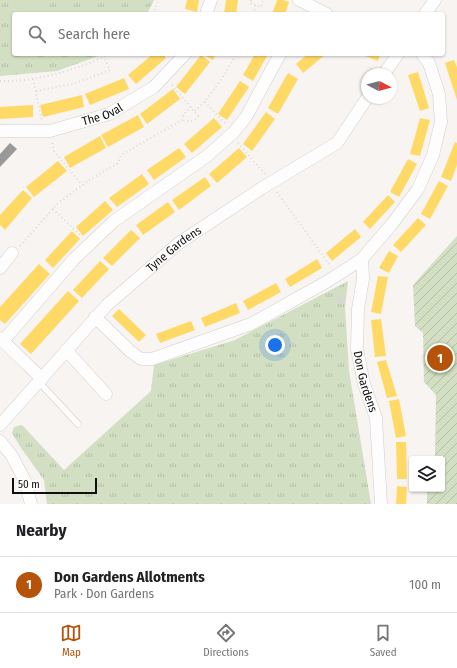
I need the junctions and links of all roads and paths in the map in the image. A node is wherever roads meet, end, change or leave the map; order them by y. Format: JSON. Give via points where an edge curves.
{"nodes":[{"id":1,"x":159,"y":0,"type":"edge"},
{"id":2,"x":211,"y":0,"type":"edge"},
{"id":3,"x":251,"y":0,"type":"edge"},
{"id":4,"x":263,"y":0,"type":"edge"},
{"id":5,"x":435,"y":0,"type":"edge"},
{"id":6,"x":256,"y":5,"type":"junction"},
{"id":7,"x":304,"y":5,"type":"edge"},
{"id":8,"x":154,"y":12,"type":"edge"},
{"id":9,"x":207,"y":12,"type":"edge"},
{"id":10,"x":254,"y":12,"type":"edge"},
{"id":11,"x":322,"y":12,"type":"edge"},
{"id":12,"x":426,"y":12,"type":"edge"},
{"id":13,"x":183,"y":56,"type":"edge"},
{"id":14,"x":235,"y":56,"type":"edge"},
{"id":15,"x":279,"y":56,"type":"edge"},
{"id":16,"x":397,"y":56,"type":"edge"},
{"id":17,"x":424,"y":56,"type":"edge"},
{"id":18,"x":104,"y":57,"type":"joint"},
{"id":19,"x":388,"y":68,"type":"edge"},
{"id":20,"x":164,"y":76,"type":"junction"},
{"id":21,"x":34,"y":79,"type":"junction"},
{"id":22,"x":0,"y":81,"type":"edge"},
{"id":23,"x":36,"y":91,"type":"junction"},
{"id":24,"x":205,"y":102,"type":"junction"},
{"id":25,"x":363,"y":104,"type":"edge"},
{"id":26,"x":191,"y":107,"type":"junction"},
{"id":27,"x":195,"y":111,"type":"junction"},
{"id":28,"x":182,"y":120,"type":"junction"},
{"id":29,"x":0,"y":131,"type":"edge"},
{"id":30,"x":47,"y":131,"type":"junction"},
{"id":31,"x":234,"y":132,"type":"junction"},
{"id":32,"x":272,"y":182,"type":"junction"},
{"id":33,"x":82,"y":185,"type":"junction"},
{"id":34,"x":53,"y":209,"type":"junction"},
{"id":35,"x":90,"y":244,"type":"junction"},
{"id":36,"x":12,"y":254,"type":"joint"},
{"id":37,"x":362,"y":259,"type":"junction"},
{"id":38,"x":0,"y":268,"type":"edge"},
{"id":39,"x":337,"y":275,"type":"junction"},
{"id":40,"x":95,"y":317,"type":"junction"},
{"id":41,"x":2,"y":339,"type":"edge"},
{"id":42,"x":66,"y":350,"type":"junction"},
{"id":43,"x":40,"y":380,"type":"junction"},
{"id":44,"x":106,"y":394,"type":"dead end"},
{"id":45,"x":78,"y":424,"type":"dead end"},
{"id":46,"x":0,"y":425,"type":"edge"},
{"id":47,"x":0,"y":440,"type":"edge"},
{"id":48,"x":31,"y":504,"type":"edge"},
{"id":49,"x":381,"y":504,"type":"edge"}],
"edges":[{"from":1,"to":8,"type":"path"},
{"from":2,"to":9,"type":"street"},
{"from":3,"to":6,"type":"path","via":[[250,3]]},
{"from":4,"to":6,"type":"path","via":[[261,7]]},
{"from":5,"to":12,"type":"street"},
{"from":6,"to":10,"type":"path"},
{"from":7,"to":11,"type":"street"},
{"from":13,"to":20,"type":"street","name":"The Oval"},
{"from":14,"to":24,"type":"path"},
{"from":15,"to":31,"type":"street","via":[[246,117]]},
{"from":16,"to":19,"type":"street"},
{"from":17,"to":37,"type":"street","via":[[429,63],[439,94],[441,122],[433,155],[418,189]]},
{"from":18,"to":21,"type":"path"},
{"from":18,"to":23,"type":"path","via":[[110,70],[73,84]]},
{"from":20,"to":26,"type":"path"},
{"from":20,"to":30,"type":"street","name":"The Oval","via":[[154,87],[109,114]]},
{"from":21,"to":22,"type":"path"},
{"from":21,"to":23,"type":"path"},
{"from":23,"to":30,"type":"path"},
{"from":24,"to":27,"type":"path"},
{"from":24,"to":31,"type":"path"},
{"from":25,"to":32,"type":"street","name":"Tyne Gardens","via":[[337,143]]},
{"from":26,"to":27,"type":"path"},
{"from":26,"to":28,"type":"path"},
{"from":27,"to":28,"type":"path","via":[[198,116],[194,120]]},
{"from":28,"to":33,"type":"path","via":[[121,156],[118,163]]},
{"from":29,"to":30,"type":"street","name":"The Oval"},
{"from":30,"to":33,"type":"path","via":[[54,151]]},
{"from":31,"to":32,"type":"path","via":[[236,140]]},
{"from":31,"to":35,"type":"street","via":[[208,156],[114,221]]},
{"from":32,"to":39,"type":"path"},
{"from":32,"to":40,"type":"street","name":"Tyne Gardens","via":[[179,243]]},
{"from":33,"to":34,"type":"path"},
{"from":34,"to":35,"type":"path"},
{"from":34,"to":36,"type":"path"},
{"from":35,"to":41,"type":"street"},
{"from":36,"to":38,"type":"street"},
{"from":37,"to":39,"type":"street"},
{"from":37,"to":49,"type":"street","name":"Don Gardens","via":[[363,279],[356,349],[364,384],[376,418]]},
{"from":39,"to":40,"type":"street","via":[[251,324],[152,359],[141,359],[130,351]]},
{"from":40,"to":42,"type":"street","name":"Tyne Gardens"},
{"from":41,"to":43,"type":"street"},
{"from":42,"to":43,"type":"street","name":"Tyne Gardens"},
{"from":42,"to":44,"type":"street"},
{"from":43,"to":45,"type":"lane"},
{"from":43,"to":46,"type":"street","name":"Tyne Gardens"},
{"from":47,"to":48,"type":"street","via":[[12,456],[25,482]]}]}
